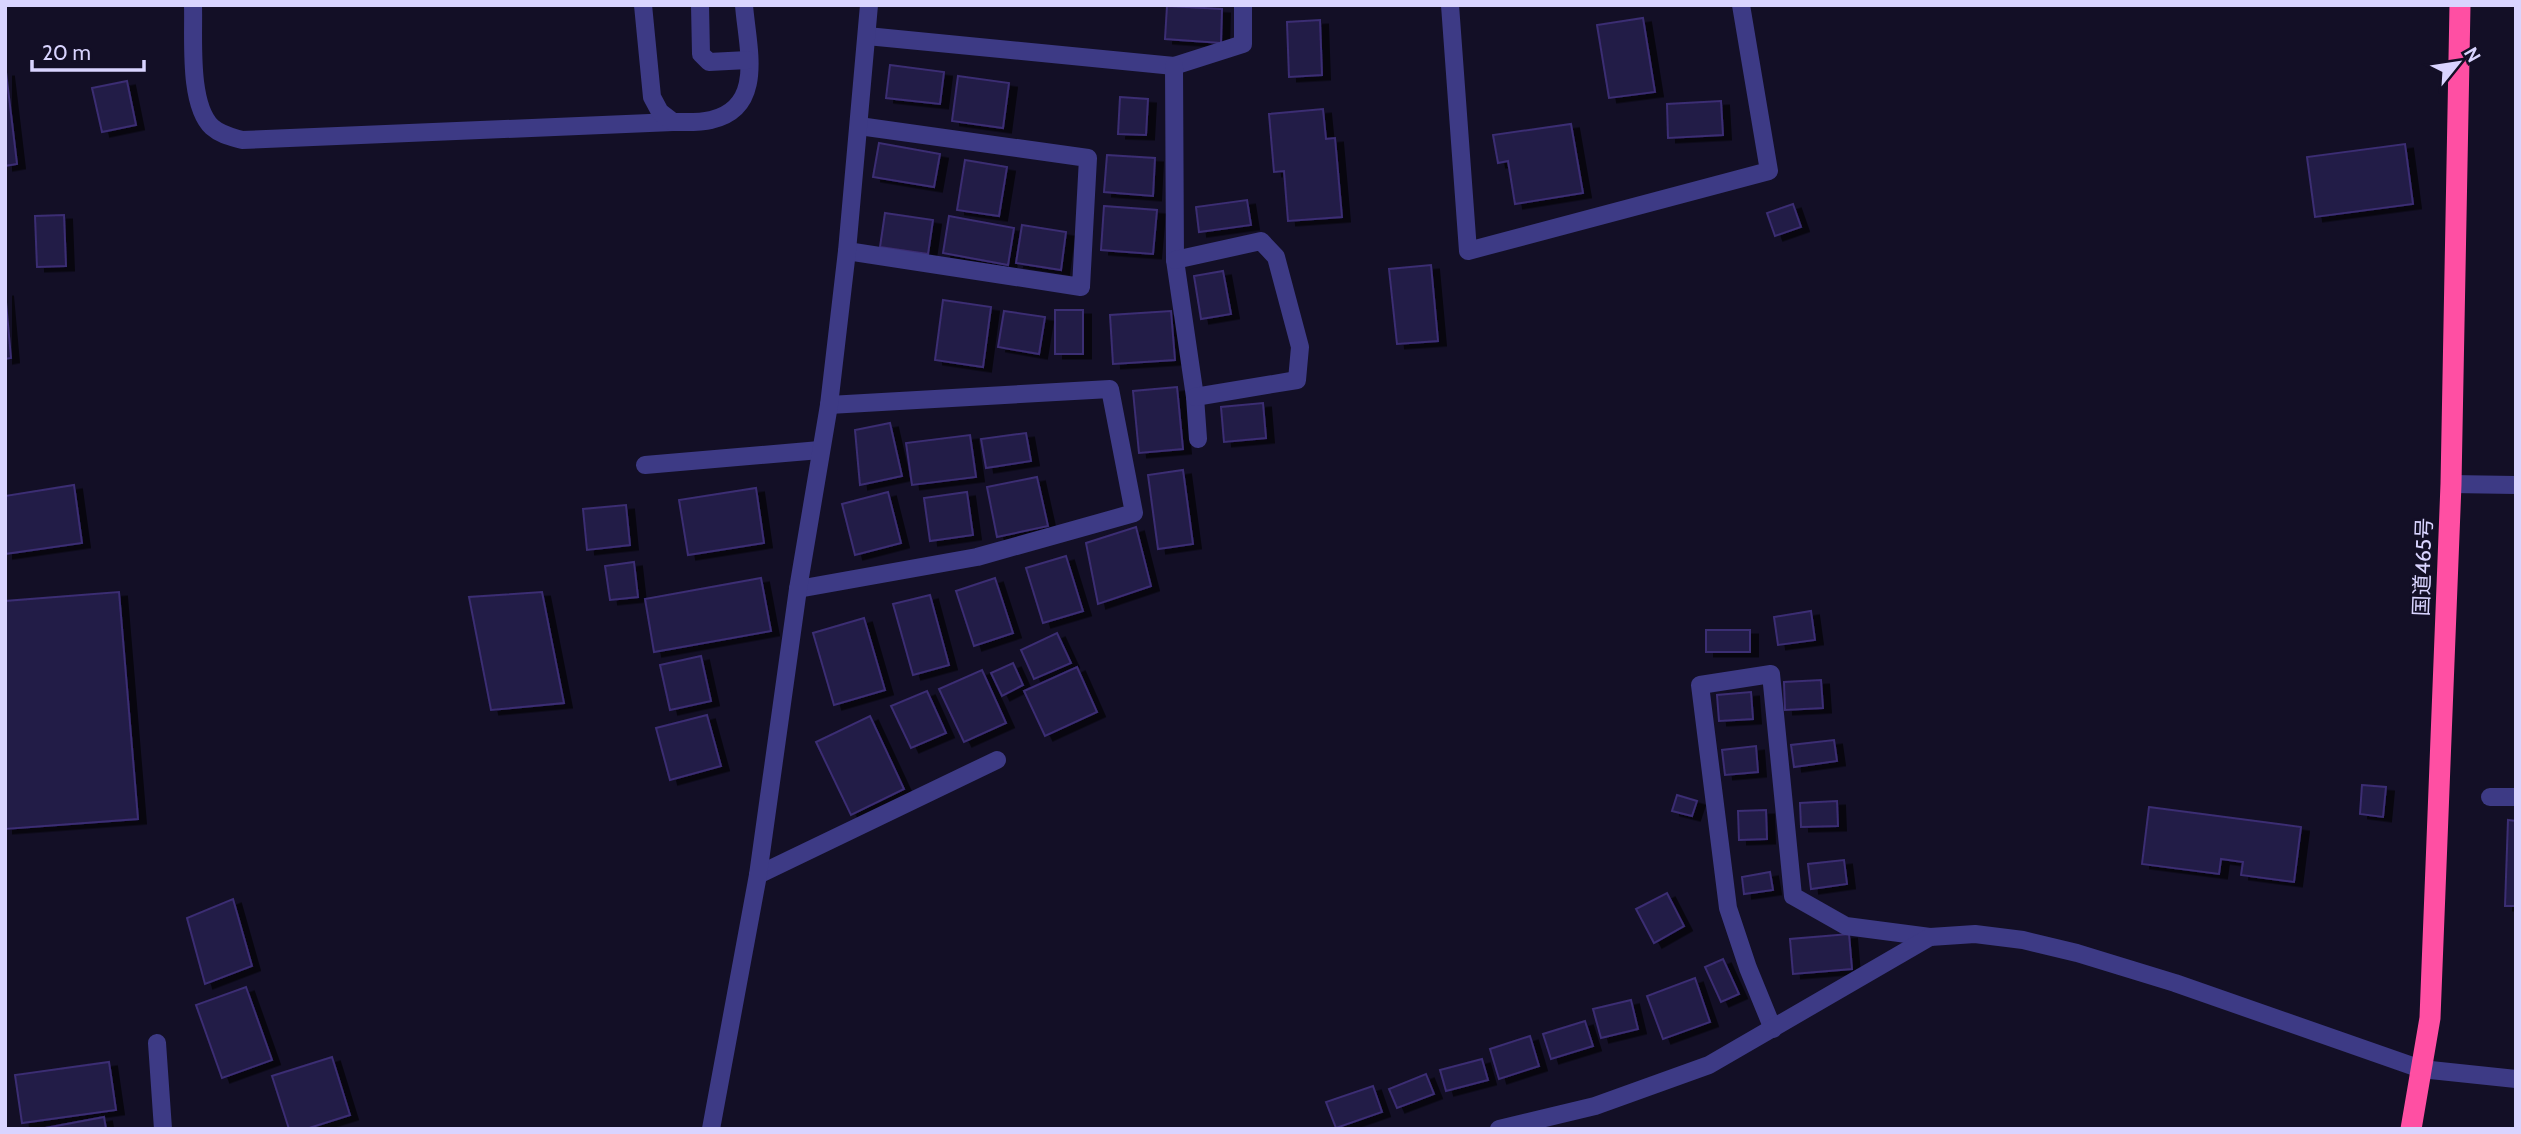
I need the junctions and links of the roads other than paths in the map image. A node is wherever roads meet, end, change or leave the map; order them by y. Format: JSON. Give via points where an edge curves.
{"nodes":[{"id":1,"x":192,"y":5,"type":"edge"},
{"id":2,"x":643,"y":5,"type":"edge"},
{"id":3,"x":700,"y":5,"type":"edge"},
{"id":4,"x":744,"y":5,"type":"edge"},
{"id":5,"x":869,"y":5,"type":"edge"},
{"id":6,"x":1243,"y":5,"type":"edge"},
{"id":7,"x":1450,"y":5,"type":"edge"},
{"id":8,"x":1741,"y":5,"type":"edge"},
{"id":9,"x":2460,"y":5,"type":"edge"},
{"id":10,"x":867,"y":36,"type":"junction"},
{"id":11,"x":748,"y":60,"type":"junction"},
{"id":12,"x":1174,"y":66,"type":"junction"},
{"id":13,"x":673,"y":122,"type":"junction"},
{"id":14,"x":859,"y":126,"type":"junction"},
{"id":15,"x":847,"y":251,"type":"junction"},
{"id":16,"x":1175,"y":260,"type":"junction"},
{"id":17,"x":1195,"y":397,"type":"junction"},
{"id":18,"x":829,"y":405,"type":"junction"},
{"id":19,"x":1198,"y":439,"type":"dead end"},
{"id":20,"x":820,"y":450,"type":"junction"},
{"id":21,"x":645,"y":465,"type":"dead end"},
{"id":22,"x":2451,"y":484,"type":"junction"},
{"id":23,"x":2516,"y":485,"type":"edge"},
{"id":24,"x":798,"y":589,"type":"junction"},
{"id":25,"x":997,"y":760,"type":"dead end"},
{"id":26,"x":2490,"y":797,"type":"dead end"},
{"id":27,"x":2516,"y":797,"type":"edge"},
{"id":28,"x":758,"y":875,"type":"junction"},
{"id":29,"x":1930,"y":937,"type":"junction"},
{"id":30,"x":1773,"y":1030,"type":"junction"},
{"id":31,"x":157,"y":1043,"type":"dead end"},
{"id":32,"x":2421,"y":1069,"type":"junction"},
{"id":33,"x":2516,"y":1079,"type":"edge"},
{"id":34,"x":163,"y":1129,"type":"edge"},
{"id":35,"x":711,"y":1129,"type":"edge"},
{"id":36,"x":1499,"y":1129,"type":"edge"},
{"id":37,"x":2411,"y":1129,"type":"edge"}],
"edges":[{"from":1,"to":13,"type":"street","via":[[196,92],[201,108],[211,126],[242,140]]},
{"from":2,"to":13,"type":"street","via":[[652,97],[660,112]]},
{"from":3,"to":11,"type":"street","via":[[701,54],[709,62]]},
{"from":4,"to":11,"type":"street"},
{"from":5,"to":10,"type":"street"},
{"from":6,"to":12,"type":"street","via":[[1243,44]]},
{"from":7,"to":8,"type":"street","via":[[1468,251],[1769,171]]},
{"from":9,"to":22,"type":"highway","name":"国道465号"},
{"from":10,"to":12,"type":"street"},
{"from":10,"to":14,"type":"street"},
{"from":11,"to":13,"type":"street","via":[[750,83],[730,113],[710,120]]},
{"from":12,"to":16,"type":"street"},
{"from":14,"to":15,"type":"street"},
{"from":14,"to":15,"type":"street","via":[[1088,158],[1081,287]]},
{"from":15,"to":18,"type":"street"},
{"from":16,"to":17,"type":"street"},
{"from":16,"to":17,"type":"street","via":[[1261,241],[1276,257],[1300,347],[1297,380]]},
{"from":17,"to":19,"type":"street"},
{"from":18,"to":20,"type":"street"},
{"from":18,"to":24,"type":"street","via":[[1110,389],[1134,513],[977,557]]},
{"from":20,"to":21,"type":"street"},
{"from":20,"to":24,"type":"street"},
{"from":22,"to":23,"type":"street"},
{"from":22,"to":32,"type":"highway","name":"国道465号","via":[[2430,1018]]},
{"from":24,"to":28,"type":"street"},
{"from":25,"to":28,"type":"street"},
{"from":26,"to":27,"type":"street"},
{"from":28,"to":35,"type":"street"},
{"from":29,"to":30,"type":"street"},
{"from":29,"to":30,"type":"street","via":[[1846,926],[1793,896],[1771,674],[1700,685],[1728,908]]},
{"from":29,"to":32,"type":"street","via":[[1975,934],[2077,953]]},
{"from":30,"to":36,"type":"street","via":[[1709,1065],[1595,1106]]},
{"from":31,"to":34,"type":"street"},
{"from":32,"to":33,"type":"street"},
{"from":32,"to":37,"type":"highway","name":"国道465号"}]}
